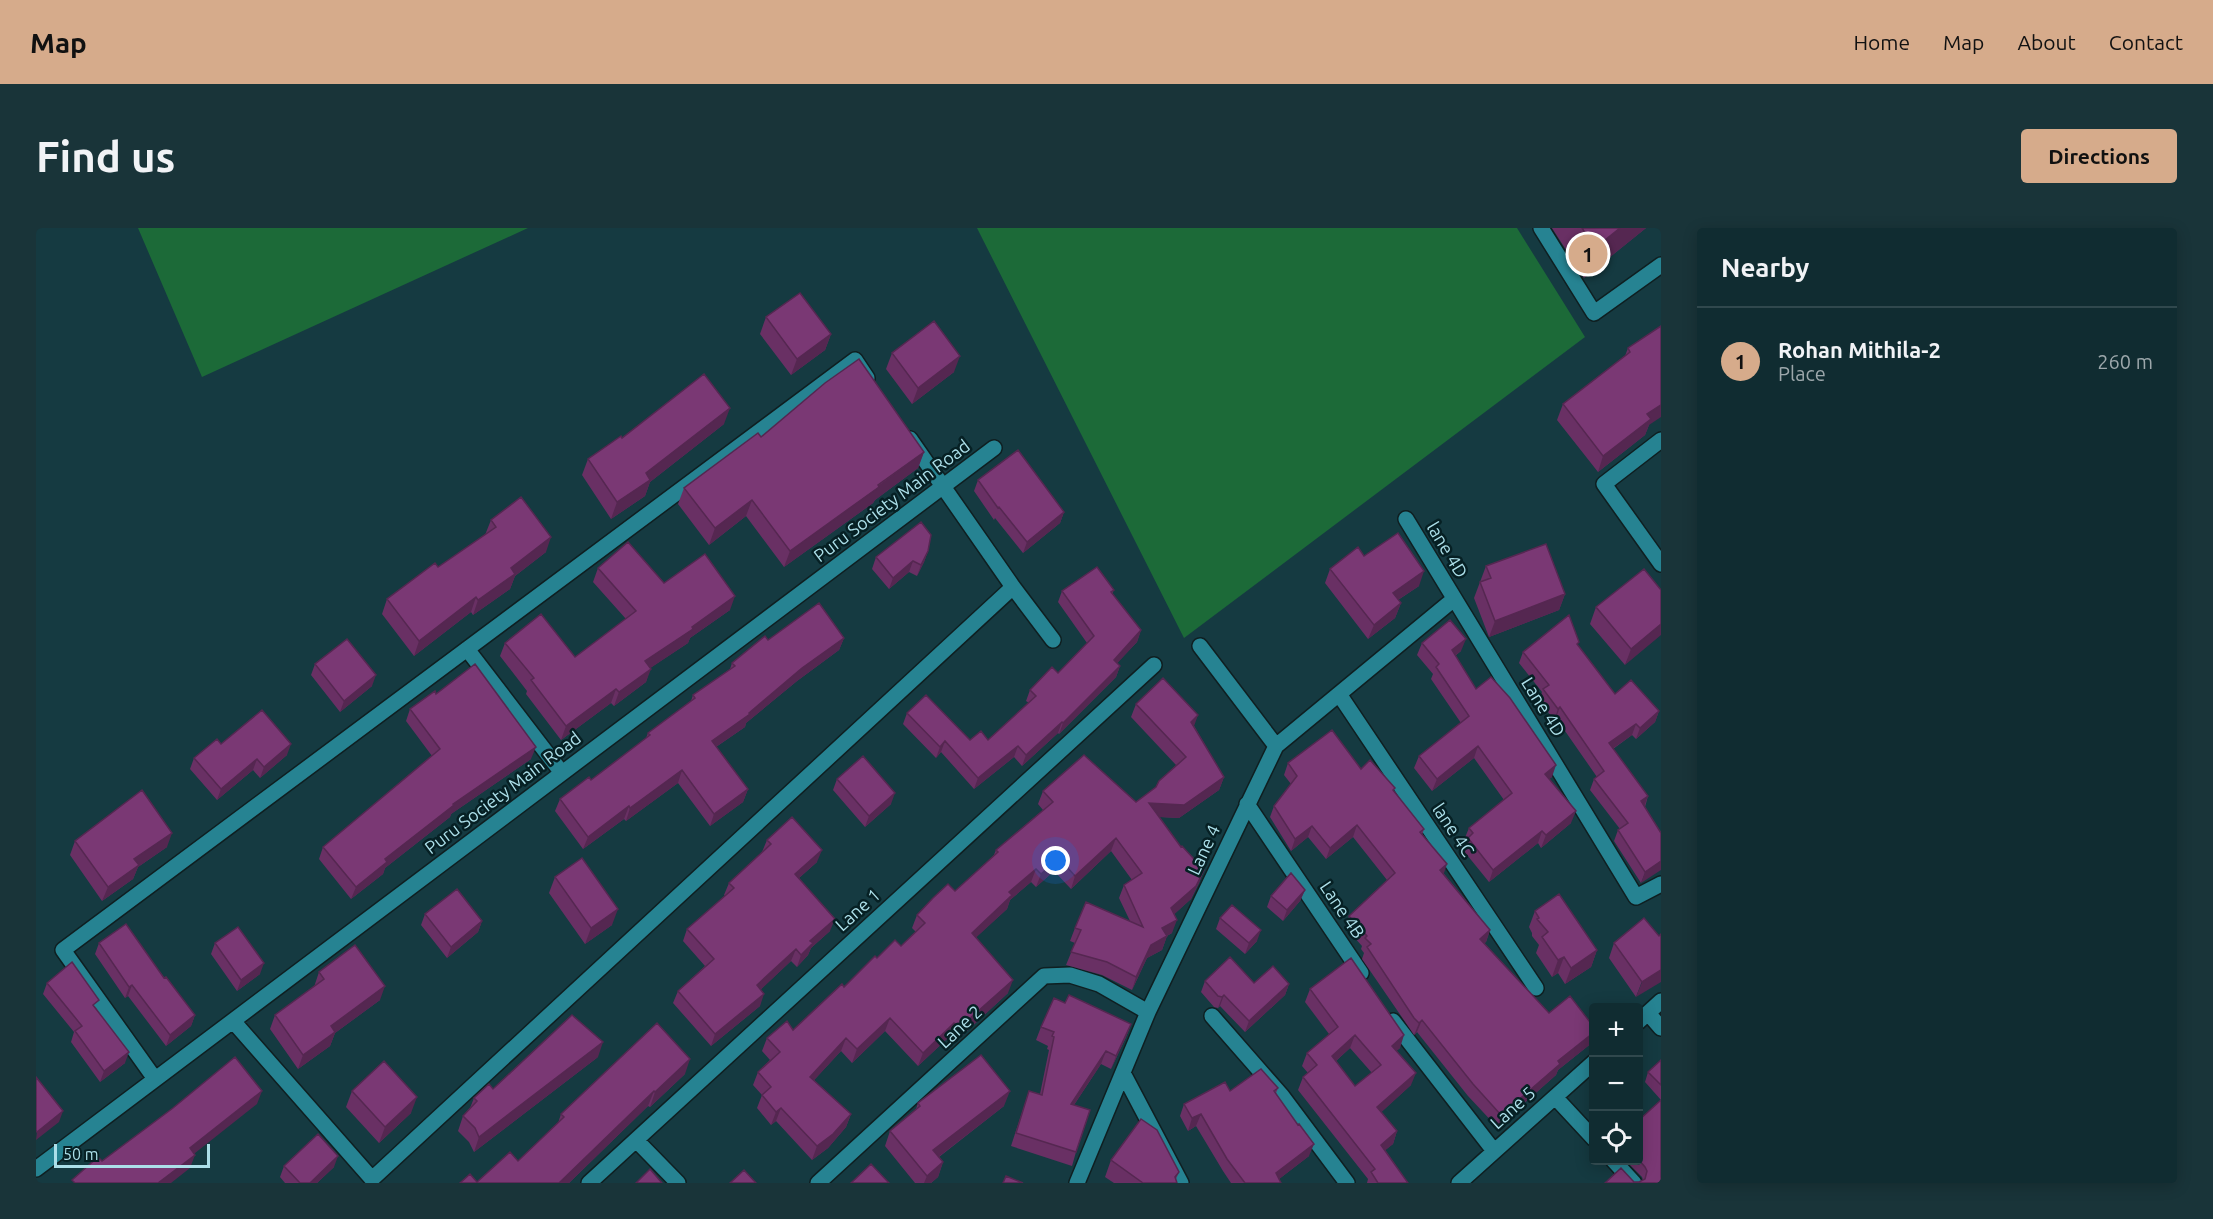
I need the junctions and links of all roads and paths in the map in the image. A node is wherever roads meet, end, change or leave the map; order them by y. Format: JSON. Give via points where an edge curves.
{"nodes":[{"id":1,"x":1541,"y":228,"type":"edge"},
{"id":2,"x":1661,"y":265,"type":"edge"},
{"id":3,"x":876,"y":390,"type":"edge"},
{"id":4,"x":903,"y":428,"type":"edge"},
{"id":5,"x":1661,"y":440,"type":"edge"},
{"id":6,"x":994,"y":448,"type":"dead end"},
{"id":7,"x":943,"y":486,"type":"junction"},
{"id":8,"x":1406,"y":519,"type":"dead end"},
{"id":9,"x":1661,"y":564,"type":"edge"},
{"id":10,"x":1013,"y":587,"type":"junction"},
{"id":11,"x":1454,"y":599,"type":"junction"},
{"id":12,"x":1053,"y":640,"type":"dead end"},
{"id":13,"x":1200,"y":646,"type":"dead end"},
{"id":14,"x":467,"y":649,"type":"junction"},
{"id":15,"x":1154,"y":665,"type":"dead end"},
{"id":16,"x":1339,"y":694,"type":"junction"},
{"id":17,"x":1276,"y":746,"type":"junction"},
{"id":18,"x":562,"y":774,"type":"junction"},
{"id":19,"x":1248,"y":804,"type":"junction"},
{"id":20,"x":1661,"y":884,"type":"edge"},
{"id":21,"x":1370,"y":987,"type":"edge"},
{"id":22,"x":1536,"y":988,"type":"dead end"},
{"id":23,"x":1661,"y":1001,"type":"edge"},
{"id":24,"x":1383,"y":1006,"type":"edge"},
{"id":25,"x":1149,"y":1012,"type":"junction"},
{"id":26,"x":1212,"y":1016,"type":"dead end"},
{"id":27,"x":1643,"y":1017,"type":"edge"},
{"id":28,"x":233,"y":1021,"type":"junction"},
{"id":29,"x":1661,"y":1028,"type":"edge"},
{"id":30,"x":1589,"y":1066,"type":"edge"},
{"id":31,"x":1123,"y":1073,"type":"junction"},
{"id":32,"x":155,"y":1079,"type":"junction"},
{"id":33,"x":1555,"y":1097,"type":"junction"},
{"id":34,"x":1589,"y":1135,"type":"edge"},
{"id":35,"x":636,"y":1140,"type":"junction"},
{"id":36,"x":1494,"y":1151,"type":"junction"},
{"id":37,"x":1617,"y":1165,"type":"edge"},
{"id":38,"x":36,"y":1169,"type":"edge"},
{"id":39,"x":1462,"y":1182,"type":"edge"},
{"id":40,"x":589,"y":1183,"type":"edge"},
{"id":41,"x":678,"y":1183,"type":"edge"},
{"id":42,"x":818,"y":1183,"type":"edge"},
{"id":43,"x":1077,"y":1183,"type":"edge"},
{"id":44,"x":1180,"y":1183,"type":"edge"},
{"id":45,"x":1347,"y":1183,"type":"edge"},
{"id":46,"x":1634,"y":1183,"type":"edge"}],
"edges":[{"from":1,"to":2,"type":"street","via":[[1594,313]]},
{"from":3,"to":14,"type":"street","via":[[855,360]]},
{"from":4,"to":7,"type":"street"},
{"from":5,"to":9,"type":"street","via":[[1605,484]]},
{"from":6,"to":7,"type":"street","name":"Puru Society Main Road"},
{"from":7,"to":10,"type":"street"},
{"from":7,"to":18,"type":"street","name":"Puru Society Main Road"},
{"from":8,"to":11,"type":"street","name":"lane 4D"},
{"from":10,"to":12,"type":"street"},
{"from":10,"to":28,"type":"street","via":[[372,1179]]},
{"from":11,"to":16,"type":"street","name":"Lane 4"},
{"from":11,"to":20,"type":"street","name":"Lane 4D","via":[[1636,897]]},
{"from":13,"to":17,"type":"street"},
{"from":14,"to":18,"type":"street"},
{"from":14,"to":32,"type":"street","via":[[63,950]]},
{"from":15,"to":35,"type":"street","name":"Lane 1"},
{"from":16,"to":17,"type":"street","name":"Lane 4"},
{"from":16,"to":22,"type":"street","name":"lane 4C"},
{"from":17,"to":19,"type":"street","name":"Lane 4"},
{"from":18,"to":28,"type":"street","name":"Puru Society Main Road"},
{"from":19,"to":21,"type":"street","name":"Lane 4B"},
{"from":19,"to":25,"type":"street","name":"Lane 4"},
{"from":23,"to":27,"type":"street"},
{"from":24,"to":36,"type":"street"},
{"from":25,"to":31,"type":"street","name":"Lane 4"},
{"from":25,"to":42,"type":"street","name":"Lane 2","via":[[1099,984],[1070,975],[1044,976]]},
{"from":26,"to":45,"type":"street","via":[[1282,1096]]},
{"from":27,"to":29,"type":"street"},
{"from":28,"to":32,"type":"street","name":"Puru Society Main Road"},
{"from":30,"to":33,"type":"street","name":"Lane 5"},
{"from":31,"to":43,"type":"street","name":"Lane 4"},
{"from":31,"to":44,"type":"street"},
{"from":32,"to":38,"type":"street","name":"Puru Society Main Road"},
{"from":33,"to":34,"type":"street"},
{"from":33,"to":36,"type":"street","name":"Lane 5"},
{"from":35,"to":40,"type":"street","name":"Lane 1"},
{"from":35,"to":41,"type":"street"},
{"from":36,"to":39,"type":"street","name":"Lane 5"},
{"from":37,"to":46,"type":"street"}]}
